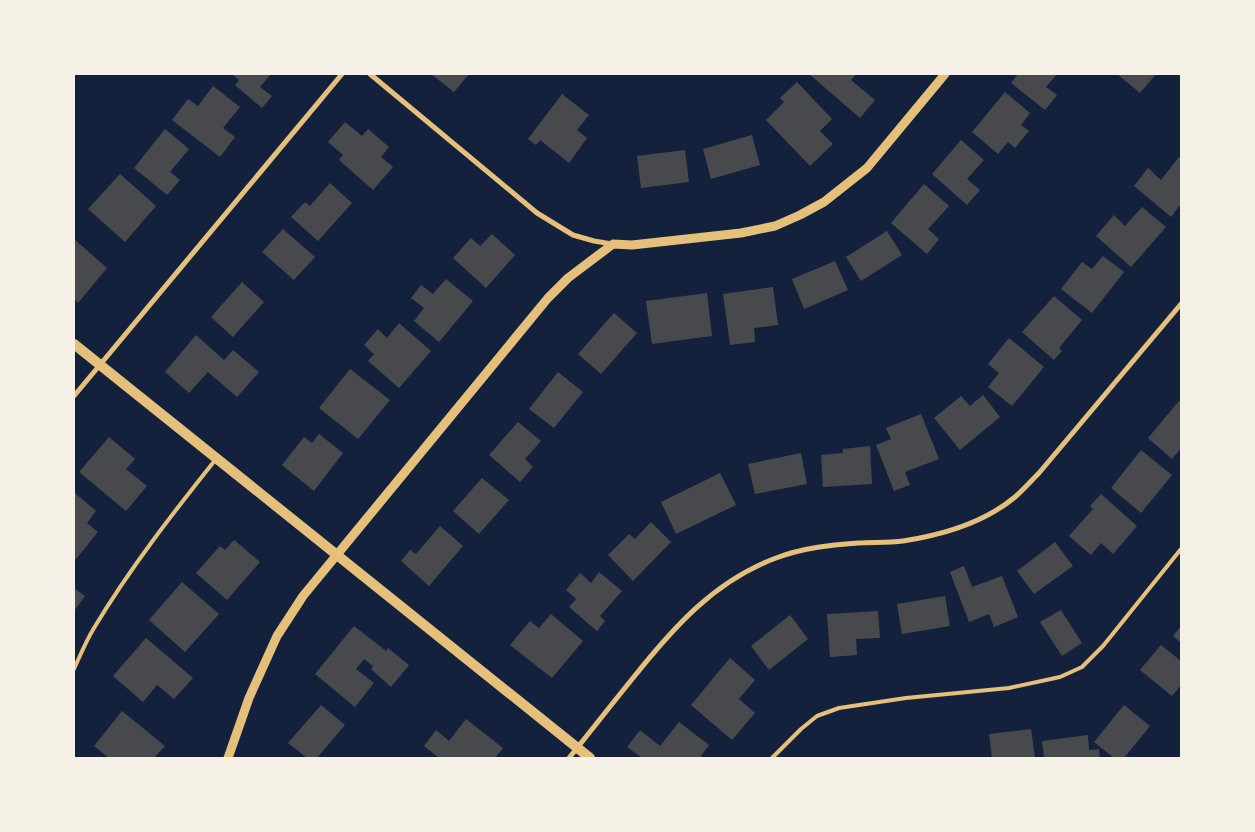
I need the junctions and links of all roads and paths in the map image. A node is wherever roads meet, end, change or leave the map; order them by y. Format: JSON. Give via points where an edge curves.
{"nodes":[{"id":1,"x":342,"y":74,"type":"edge"},
{"id":2,"x":370,"y":74,"type":"edge"},
{"id":3,"x":945,"y":74,"type":"edge"},
{"id":4,"x":613,"y":244,"type":"junction"},
{"id":5,"x":1181,"y":304,"type":"edge"},
{"id":6,"x":74,"y":344,"type":"edge"},
{"id":7,"x":99,"y":366,"type":"junction"},
{"id":8,"x":74,"y":396,"type":"edge"},
{"id":9,"x":216,"y":459,"type":"junction"},
{"id":10,"x":1181,"y":550,"type":"edge"},
{"id":11,"x":337,"y":555,"type":"junction"},
{"id":12,"x":74,"y":669,"type":"edge"},
{"id":13,"x":577,"y":748,"type":"junction"},
{"id":14,"x":228,"y":758,"type":"edge"},
{"id":15,"x":568,"y":758,"type":"edge"},
{"id":16,"x":590,"y":758,"type":"edge"},
{"id":17,"x":772,"y":758,"type":"edge"}],
"edges":[{"from":1,"to":7,"type":"street"},
{"from":2,"to":4,"type":"street","via":[[537,212],[573,235]]},
{"from":3,"to":4,"type":"street","via":[[867,168],[824,202],[800,215],[775,226],[741,233],[632,245]]},
{"from":4,"to":11,"type":"street","via":[[568,278],[548,298]]},
{"from":5,"to":13,"type":"street","via":[[1039,473],[1015,497],[961,528],[902,541],[802,550],[775,558],[743,574],[706,598],[672,631]]},
{"from":6,"to":7,"type":"main road"},
{"from":7,"to":8,"type":"street"},
{"from":7,"to":9,"type":"main road"},
{"from":9,"to":11,"type":"main road"},
{"from":9,"to":12,"type":"lane","via":[[127,576],[93,629]]},
{"from":10,"to":17,"type":"lane","via":[[1082,667],[1060,677],[1009,688],[839,708],[817,716]]},
{"from":11,"to":13,"type":"main road"},
{"from":11,"to":14,"type":"street","via":[[303,596],[277,636],[249,698]]},
{"from":13,"to":15,"type":"street"},
{"from":13,"to":16,"type":"main road"}]}
